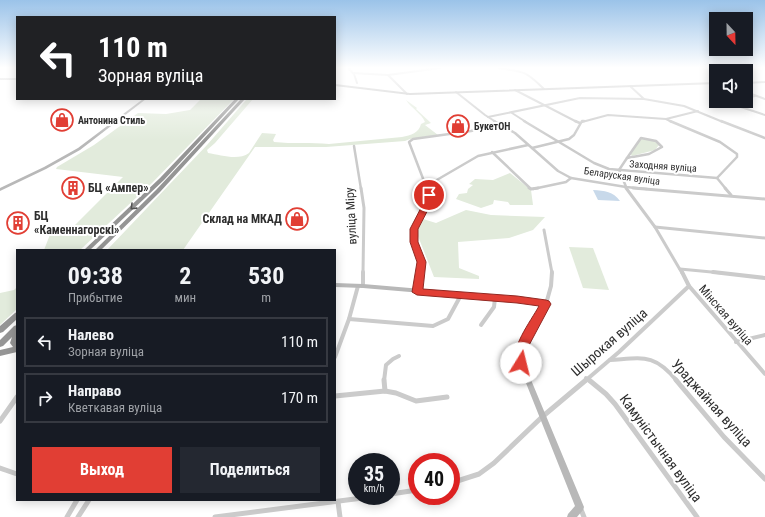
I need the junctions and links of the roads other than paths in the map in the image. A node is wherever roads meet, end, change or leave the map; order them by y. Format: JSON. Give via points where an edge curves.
{"nodes":[{"id":1,"x":394,"y":92,"type":"edge"},
{"id":2,"x":453,"y":92,"type":"edge"},
{"id":3,"x":456,"y":92,"type":"edge"},
{"id":4,"x":520,"y":92,"type":"edge"},
{"id":5,"x":637,"y":92,"type":"edge"},
{"id":6,"x":407,"y":94,"type":"joint"},
{"id":7,"x":753,"y":95,"type":"edge"},
{"id":8,"x":756,"y":96,"type":"junction"},
{"id":9,"x":753,"y":97,"type":"edge"},
{"id":10,"x":765,"y":98,"type":"edge"},
{"id":11,"x":644,"y":99,"type":"junction"},
{"id":12,"x":144,"y":100,"type":"edge"},
{"id":13,"x":236,"y":100,"type":"edge"},
{"id":14,"x":242,"y":100,"type":"edge"},
{"id":15,"x":545,"y":105,"type":"junction"},
{"id":16,"x":746,"y":108,"type":"edge"},
{"id":17,"x":698,"y":111,"type":"junction"},
{"id":18,"x":512,"y":113,"type":"junction"},
{"id":19,"x":765,"y":115,"type":"edge"},
{"id":20,"x":488,"y":117,"type":"junction"},
{"id":21,"x":222,"y":119,"type":"junction"},
{"id":22,"x":666,"y":119,"type":"junction"},
{"id":23,"x":580,"y":123,"type":"junction"},
{"id":24,"x":499,"y":124,"type":"junction"},
{"id":25,"x":639,"y":134,"type":"dead end"},
{"id":26,"x":642,"y":138,"type":"junction"},
{"id":27,"x":765,"y":138,"type":"edge"},
{"id":28,"x":561,"y":142,"type":"junction"},
{"id":29,"x":528,"y":145,"type":"junction"},
{"id":30,"x":354,"y":146,"type":"dead end"},
{"id":31,"x":532,"y":148,"type":"junction"},
{"id":32,"x":492,"y":152,"type":"junction"},
{"id":33,"x":627,"y":158,"type":"junction"},
{"id":34,"x":620,"y":170,"type":"junction"},
{"id":35,"x":571,"y":178,"type":"junction"},
{"id":36,"x":717,"y":178,"type":"junction"},
{"id":37,"x":626,"y":187,"type":"junction"},
{"id":38,"x":0,"y":190,"type":"edge"},
{"id":39,"x":428,"y":190,"type":"junction"},
{"id":40,"x":731,"y":195,"type":"junction"},
{"id":41,"x":765,"y":199,"type":"edge"},
{"id":42,"x":655,"y":226,"type":"junction"},
{"id":43,"x":544,"y":230,"type":"dead end"},
{"id":44,"x":765,"y":238,"type":"edge"},
{"id":45,"x":88,"y":249,"type":"edge"},
{"id":46,"x":99,"y":249,"type":"edge"},
{"id":47,"x":680,"y":269,"type":"junction"},
{"id":48,"x":765,"y":278,"type":"edge"},
{"id":49,"x":336,"y":285,"type":"edge"},
{"id":50,"x":360,"y":286,"type":"junction"},
{"id":51,"x":689,"y":286,"type":"junction"},
{"id":52,"x":417,"y":292,"type":"junction"},
{"id":53,"x":461,"y":295,"type":"junction"},
{"id":54,"x":495,"y":298,"type":"junction"},
{"id":55,"x":546,"y":304,"type":"junction"},
{"id":56,"x":16,"y":315,"type":"edge"},
{"id":57,"x":349,"y":319,"type":"junction"},
{"id":58,"x":481,"y":325,"type":"dead end"},
{"id":59,"x":16,"y":329,"type":"edge"},
{"id":60,"x":0,"y":330,"type":"edge"},
{"id":61,"x":765,"y":335,"type":"edge"},
{"id":62,"x":16,"y":336,"type":"edge"},
{"id":63,"x":736,"y":342,"type":"junction"},
{"id":64,"x":0,"y":344,"type":"edge"},
{"id":65,"x":16,"y":347,"type":"edge"},
{"id":66,"x":16,"y":349,"type":"edge"},
{"id":67,"x":0,"y":353,"type":"edge"},
{"id":68,"x":336,"y":354,"type":"edge"},
{"id":69,"x":399,"y":356,"type":"dead end"},
{"id":70,"x":610,"y":360,"type":"junction"},
{"id":71,"x":765,"y":374,"type":"edge"},
{"id":72,"x":586,"y":378,"type":"junction"},
{"id":73,"x":385,"y":391,"type":"junction"},
{"id":74,"x":336,"y":396,"type":"edge"},
{"id":75,"x":16,"y":397,"type":"edge"},
{"id":76,"x":447,"y":397,"type":"dead end"},
{"id":77,"x":542,"y":417,"type":"junction"},
{"id":78,"x":0,"y":421,"type":"edge"},
{"id":79,"x":0,"y":468,"type":"edge"},
{"id":80,"x":16,"y":474,"type":"edge"},
{"id":81,"x":765,"y":479,"type":"edge"},
{"id":82,"x":460,"y":481,"type":"edge"},
{"id":83,"x":348,"y":500,"type":"edge"},
{"id":84,"x":76,"y":501,"type":"edge"},
{"id":85,"x":88,"y":501,"type":"edge"},
{"id":86,"x":338,"y":502,"type":"junction"},
{"id":87,"x":580,"y":507,"type":"junction"},
{"id":88,"x":252,"y":514,"type":"edge"},
{"id":89,"x":67,"y":517,"type":"edge"},
{"id":90,"x":78,"y":517,"type":"edge"},
{"id":91,"x":215,"y":517,"type":"edge"},
{"id":92,"x":340,"y":517,"type":"edge"},
{"id":93,"x":571,"y":517,"type":"edge"},
{"id":94,"x":584,"y":517,"type":"edge"},
{"id":95,"x":697,"y":517,"type":"edge"}],
"edges":[{"from":1,"to":6,"type":"street"},
{"from":2,"to":6,"type":"street"},
{"from":3,"to":20,"type":"street","name":"Беларуская вуліца"},
{"from":4,"to":15,"type":"street"},
{"from":5,"to":11,"type":"street"},
{"from":7,"to":8,"type":"street"},
{"from":8,"to":9,"type":"street"},
{"from":8,"to":10,"type":"street"},
{"from":11,"to":15,"type":"street","via":[[589,97]]},
{"from":11,"to":17,"type":"street","via":[[677,104]]},
{"from":12,"to":38,"type":"street","via":[[79,149]]},
{"from":13,"to":21,"type":"highway"},
{"from":14,"to":21,"type":"highway"},
{"from":15,"to":18,"type":"street"},
{"from":15,"to":23,"type":"street"},
{"from":16,"to":19,"type":"street"},
{"from":17,"to":22,"type":"street"},
{"from":17,"to":27,"type":"street"},
{"from":18,"to":20,"type":"street"},
{"from":18,"to":28,"type":"street","name":"Заходняя вуліца"},
{"from":20,"to":24,"type":"street","name":"Беларуская вуліца"},
{"from":21,"to":45,"type":"highway","one_way":true},
{"from":21,"to":46,"type":"highway","via":[[158,191]]},
{"from":22,"to":23,"type":"street","via":[[608,115]]},
{"from":22,"to":36,"type":"street","via":[[720,142],[737,154]]},
{"from":23,"to":28,"type":"street","via":[[574,135]]},
{"from":24,"to":29,"type":"street","name":"Беларуская вуліца","via":[[515,133]]},
{"from":24,"to":39,"type":"street","via":[[411,140],[410,144]]},
{"from":25,"to":26,"type":"street"},
{"from":26,"to":33,"type":"street"},
{"from":26,"to":33,"type":"street","via":[[656,141],[662,147],[649,154]]},
{"from":28,"to":31,"type":"street"},
{"from":28,"to":34,"type":"street","name":"Заходняя вуліца","via":[[601,166]]},
{"from":29,"to":31,"type":"street","name":"Беларуская вуліца"},
{"from":29,"to":32,"type":"street"},
{"from":30,"to":50,"type":"street","name":"вуліца Міру","via":[[364,208]]},
{"from":31,"to":35,"type":"street","name":"Беларуская вуліца","via":[[558,171]]},
{"from":32,"to":35,"type":"street","via":[[531,189],[566,182]]},
{"from":32,"to":39,"type":"street","via":[[478,156],[435,181]]},
{"from":33,"to":34,"type":"street"},
{"from":34,"to":36,"type":"street","name":"Заходняя вуліца"},
{"from":34,"to":37,"type":"street"},
{"from":35,"to":37,"type":"street","name":"Беларуская вуліца"},
{"from":36,"to":40,"type":"street"},
{"from":37,"to":40,"type":"street","name":"Беларуская вуліца"},
{"from":37,"to":42,"type":"street"},
{"from":39,"to":52,"type":"street","via":[[428,202],[414,229],[414,242],[422,262]]},
{"from":40,"to":41,"type":"street","name":"Беларуская вуліца"},
{"from":42,"to":44,"type":"street"},
{"from":42,"to":47,"type":"street"},
{"from":43,"to":55,"type":"street","via":[[552,286]]},
{"from":47,"to":48,"type":"street"},
{"from":47,"to":51,"type":"street"},
{"from":49,"to":50,"type":"street"},
{"from":50,"to":52,"type":"street"},
{"from":50,"to":57,"type":"street","name":"вуліца Міру"},
{"from":51,"to":63,"type":"street","name":"Мінская вуліца"},
{"from":51,"to":70,"type":"street","name":"Шырокая вуліца"},
{"from":52,"to":53,"type":"street"},
{"from":53,"to":54,"type":"street"},
{"from":53,"to":57,"type":"street","via":[[443,324],[433,326]]},
{"from":54,"to":55,"type":"street"},
{"from":54,"to":58,"type":"street","via":[[494,307]]},
{"from":55,"to":77,"type":"street","via":[[521,348],[520,355]]},
{"from":56,"to":60,"type":"highway"},
{"from":57,"to":68,"type":"street","name":"вуліца Міру"},
{"from":59,"to":64,"type":"highway"},
{"from":61,"to":63,"type":"street"},
{"from":62,"to":65,"type":"highway","via":[[14,343]]},
{"from":63,"to":71,"type":"street","name":"Мінская вуліца"},
{"from":66,"to":67,"type":"highway"},
{"from":69,"to":73,"type":"street","via":[[389,360],[385,367]]},
{"from":70,"to":72,"type":"street","name":"Шырокая вуліца"},
{"from":70,"to":81,"type":"street","name":"Ураджайная вуліца","via":[[646,358],[661,363],[724,437]]},
{"from":72,"to":77,"type":"street","name":"Шырокая вуліца"},
{"from":72,"to":95,"type":"street","name":"Камуністычная вуліца","via":[[615,404]]},
{"from":73,"to":74,"type":"street"},
{"from":73,"to":76,"type":"street","via":[[416,401]]},
{"from":75,"to":78,"type":"street"},
{"from":77,"to":82,"type":"street","name":"Шырокая вуліца","via":[[494,463]]},
{"from":77,"to":87,"type":"street"},
{"from":79,"to":80,"type":"street"},
{"from":83,"to":86,"type":"street"},
{"from":84,"to":89,"type":"street"},
{"from":85,"to":90,"type":"street"},
{"from":86,"to":88,"type":"street"},
{"from":86,"to":92,"type":"street"},
{"from":87,"to":93,"type":"street"},
{"from":87,"to":94,"type":"street"},
{"from":88,"to":91,"type":"street"}]}
